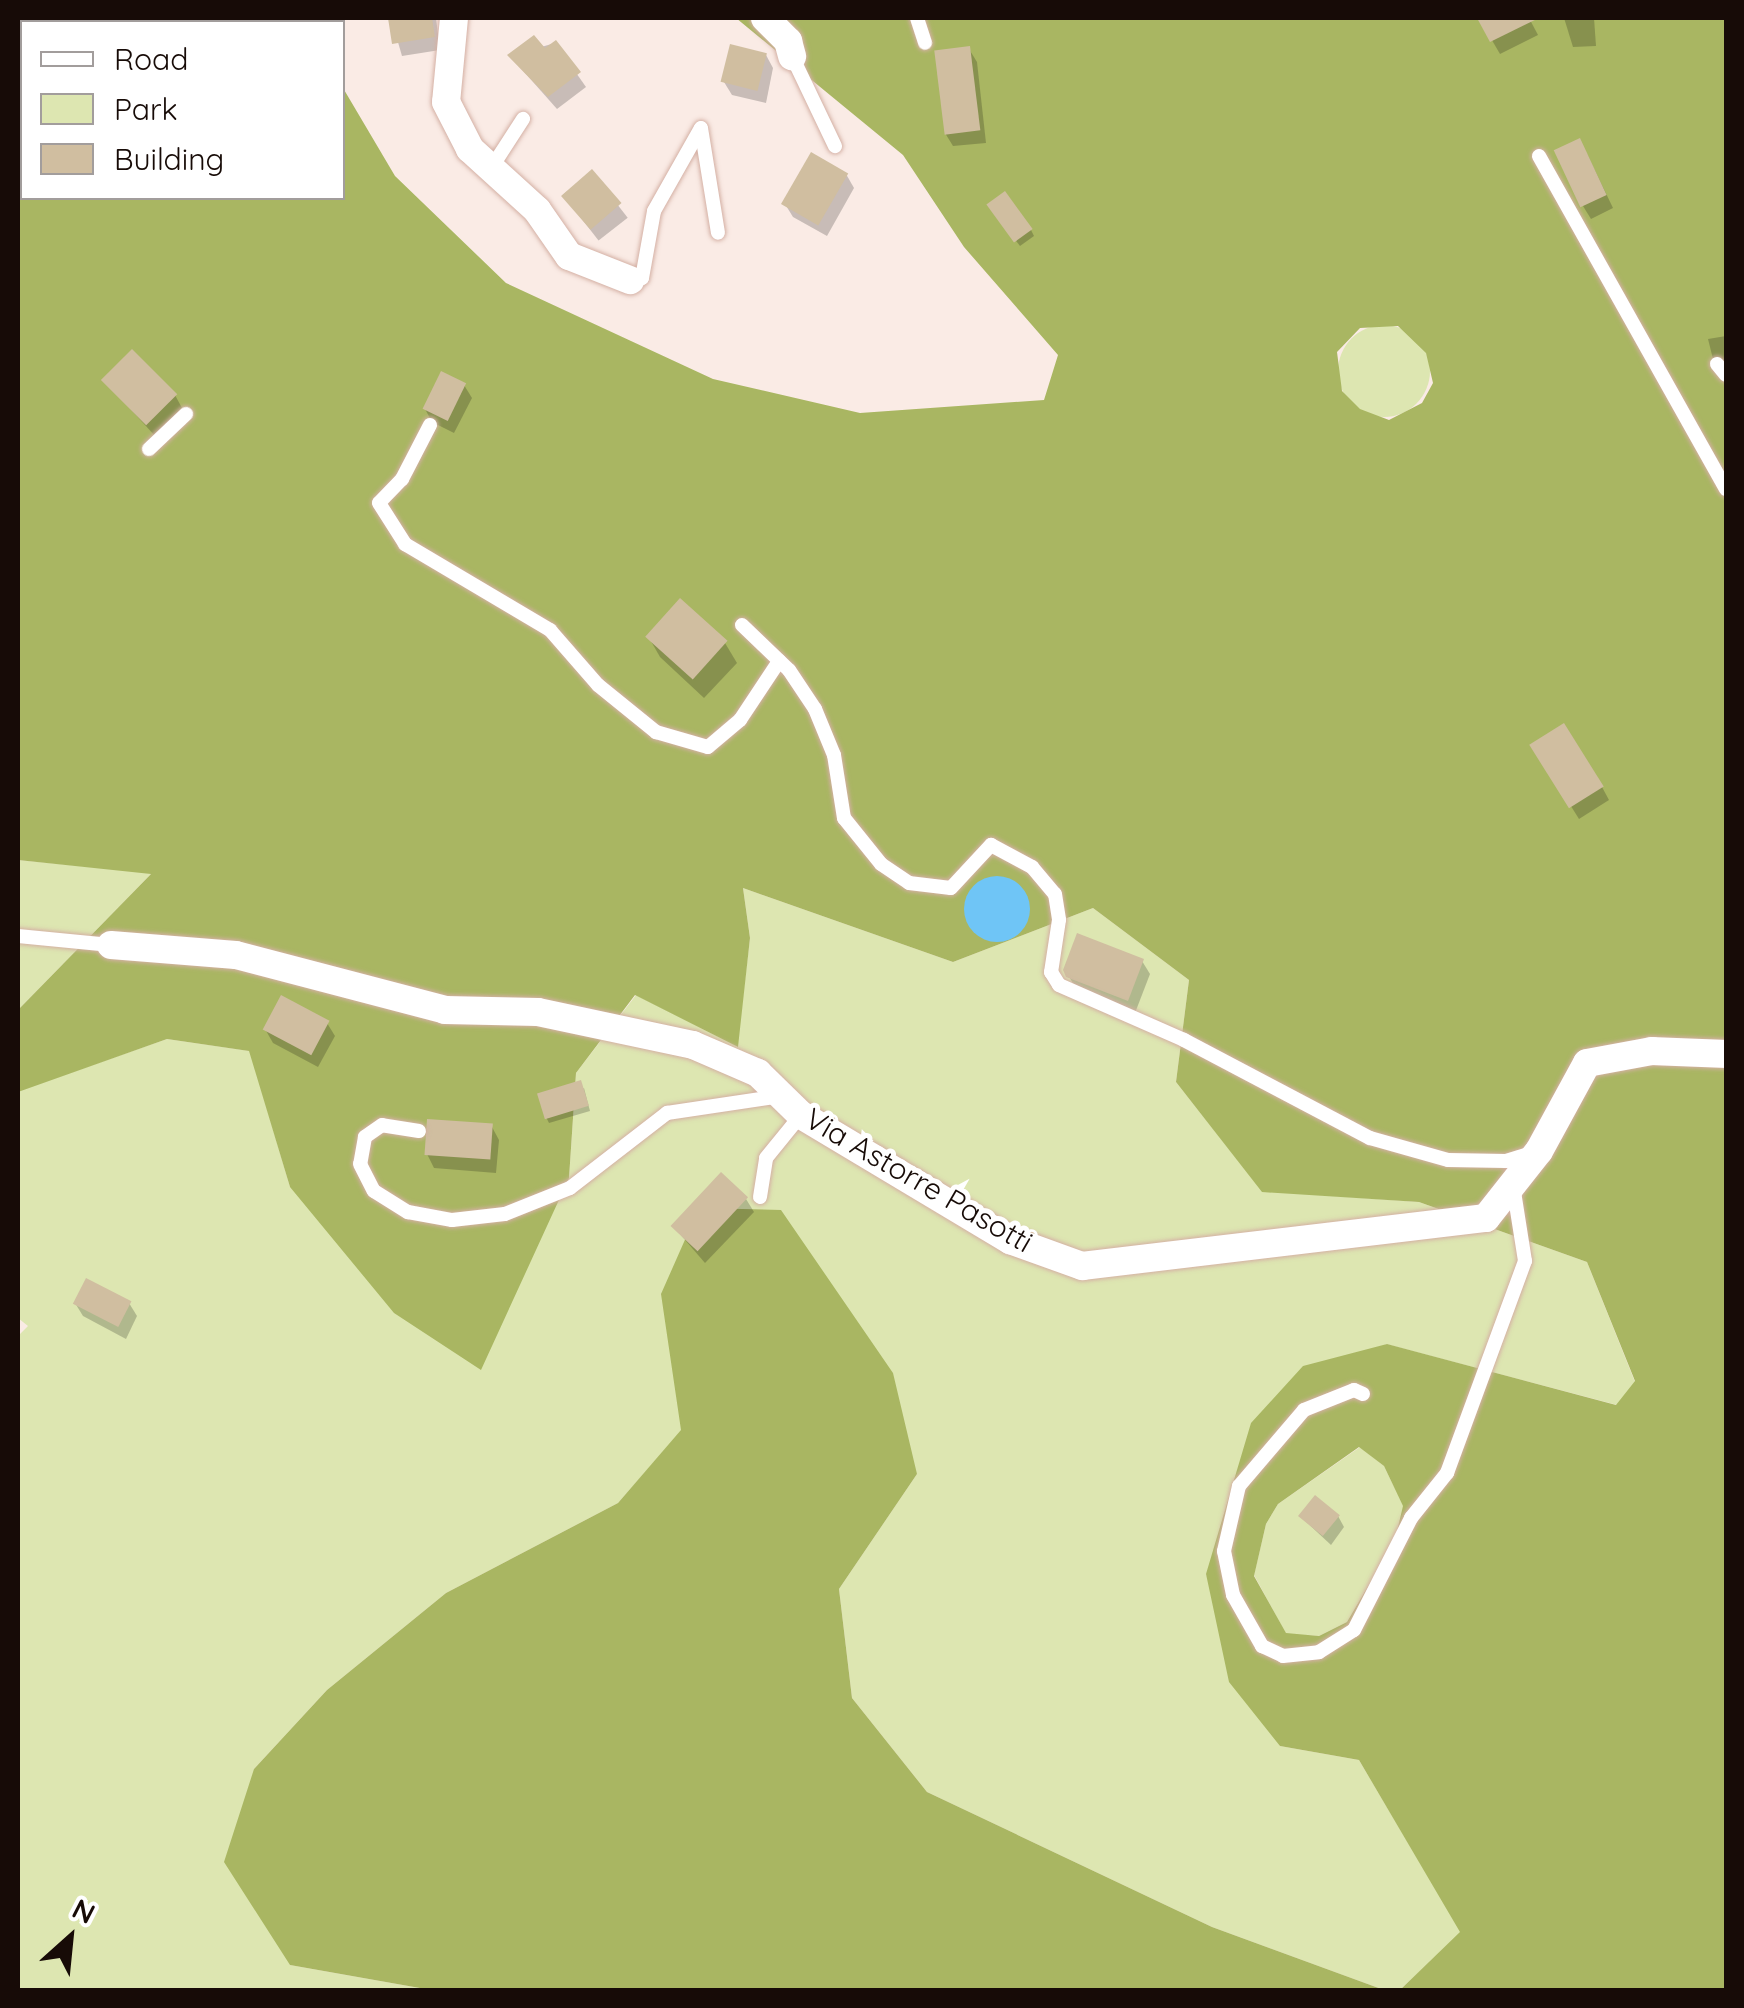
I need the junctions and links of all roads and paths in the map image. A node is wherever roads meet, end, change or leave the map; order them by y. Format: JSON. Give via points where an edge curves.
{"nodes":[{"id":1,"x":454,"y":18,"type":"edge"},
{"id":2,"x":765,"y":18,"type":"edge"},
{"id":3,"x":917,"y":18,"type":"edge"},
{"id":4,"x":925,"y":43,"type":"dead end"},
{"id":5,"x":792,"y":56,"type":"joint"},
{"id":6,"x":524,"y":119,"type":"dead end"},
{"id":7,"x":835,"y":146,"type":"dead end"},
{"id":8,"x":1539,"y":156,"type":"dead end"},
{"id":9,"x":490,"y":170,"type":"junction"},
{"id":10,"x":718,"y":233,"type":"dead end"},
{"id":11,"x":630,"y":280,"type":"joint"},
{"id":12,"x":186,"y":414,"type":"dead end"},
{"id":13,"x":430,"y":425,"type":"dead end"},
{"id":14,"x":149,"y":449,"type":"dead end"},
{"id":15,"x":1726,"y":489,"type":"edge"},
{"id":16,"x":742,"y":625,"type":"dead end"},
{"id":17,"x":779,"y":661,"type":"junction"},
{"id":18,"x":18,"y":936,"type":"edge"},
{"id":19,"x":111,"y":945,"type":"joint"},
{"id":20,"x":1726,"y":1054,"type":"edge"},
{"id":21,"x":791,"y":1105,"type":"junction"},
{"id":22,"x":419,"y":1130,"type":"dead end"},
{"id":23,"x":1539,"y":1151,"type":"junction"},
{"id":24,"x":1512,"y":1185,"type":"junction"},
{"id":25,"x":760,"y":1197,"type":"dead end"},
{"id":26,"x":1363,"y":1394,"type":"dead end"}],
"edges":[{"from":1,"to":9,"type":"street","via":[[446,102],[470,149]]},
{"from":2,"to":5,"type":"street","via":[[788,41]]},
{"from":3,"to":4,"type":"lane"},
{"from":5,"to":7,"type":"lane"},
{"from":6,"to":9,"type":"lane"},
{"from":8,"to":15,"type":"lane"},
{"from":9,"to":11,"type":"street","via":[[537,210],[569,256]]},
{"from":10,"to":11,"type":"lane","via":[[701,128],[654,211],[642,278]]},
{"from":12,"to":14,"type":"lane"},
{"from":13,"to":17,"type":"lane","via":[[402,479],[379,504],[405,544],[550,630],[598,685],[656,732],[708,746],[740,720]]},
{"from":16,"to":17,"type":"lane"},
{"from":17,"to":23,"type":"lane","via":[[815,709],[831,745],[844,818],[881,864],[909,883],[950,888],[991,845],[1032,867],[1055,894],[1059,920],[1051,972],[1059,985],[1184,1040],[1370,1138],[1448,1160],[1506,1160]]},
{"from":18,"to":19,"type":"lane"},
{"from":19,"to":21,"type":"street","name":"Via Astorre Pasotti","via":[[236,956],[445,1010],[538,1012],[693,1045],[758,1072]]},
{"from":20,"to":23,"type":"street","name":"Via Astorre Pasotti","via":[[1652,1051],[1587,1063]]},
{"from":21,"to":22,"type":"lane","via":[[668,1113],[570,1188],[505,1214],[452,1220],[408,1212],[374,1191],[360,1164],[366,1136],[382,1125]]},
{"from":21,"to":24,"type":"street","name":"Via Astorre Pasotti","via":[[1010,1240],[1082,1266],[1486,1218]]},
{"from":21,"to":25,"type":"lane","via":[[766,1158]]},
{"from":23,"to":24,"type":"street","name":"Via Astorre Pasotti"},
{"from":24,"to":26,"type":"lane","via":[[1525,1262],[1447,1474],[1411,1518],[1354,1630],[1319,1652],[1283,1656],[1262,1646],[1233,1596],[1224,1551],[1239,1486],[1304,1410],[1354,1390]]}]}
